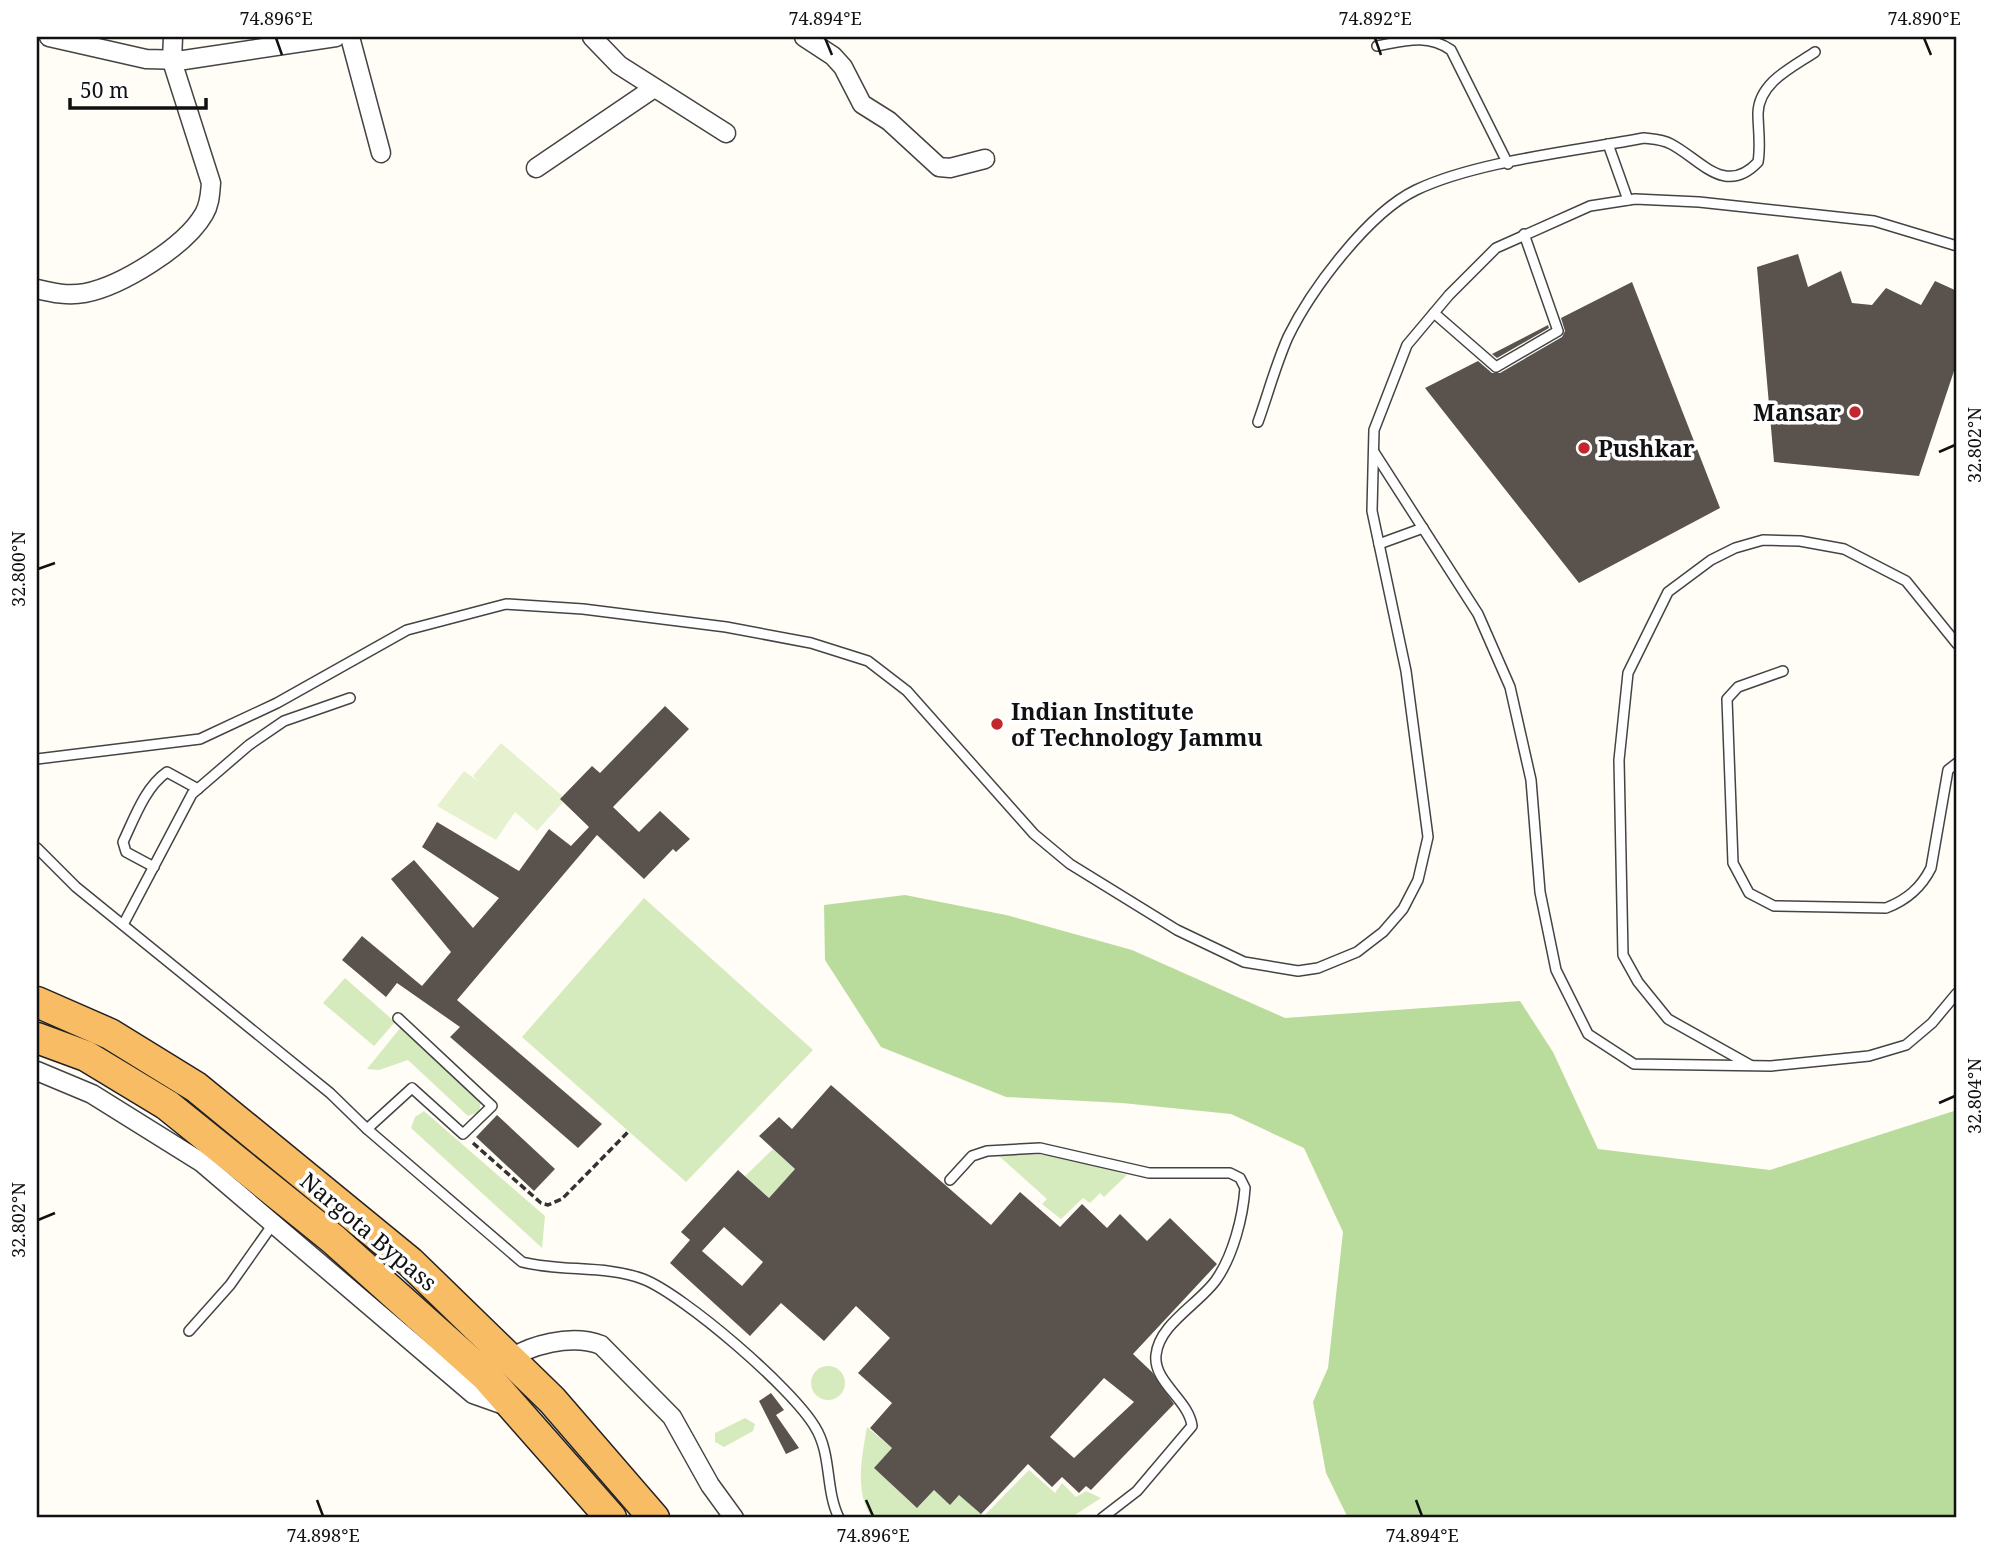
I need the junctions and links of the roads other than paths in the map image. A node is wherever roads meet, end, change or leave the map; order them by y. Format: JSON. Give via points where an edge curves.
{"nodes":[{"id":1,"x":49,"y":37,"type":"edge"},
{"id":2,"x":173,"y":37,"type":"edge"},
{"id":3,"x":336,"y":37,"type":"edge"},
{"id":4,"x":350,"y":37,"type":"edge"},
{"id":5,"x":592,"y":37,"type":"edge"},
{"id":6,"x":804,"y":37,"type":"edge"},
{"id":7,"x":1377,"y":46,"type":"dead end"},
{"id":8,"x":1815,"y":52,"type":"dead end"},
{"id":9,"x":172,"y":61,"type":"junction"},
{"id":10,"x":654,"y":88,"type":"junction"},
{"id":11,"x":726,"y":133,"type":"dead end"},
{"id":12,"x":1608,"y":144,"type":"junction"},
{"id":13,"x":380,"y":153,"type":"dead end"},
{"id":14,"x":985,"y":159,"type":"dead end"},
{"id":15,"x":1508,"y":164,"type":"junction"},
{"id":16,"x":536,"y":168,"type":"dead end"},
{"id":17,"x":1629,"y":200,"type":"junction"},
{"id":18,"x":1524,"y":234,"type":"junction"},
{"id":19,"x":1957,"y":246,"type":"edge"},
{"id":20,"x":37,"y":289,"type":"edge"},
{"id":21,"x":1434,"y":313,"type":"junction"},
{"id":22,"x":1258,"y":422,"type":"dead end"},
{"id":23,"x":1374,"y":450,"type":"junction"},
{"id":24,"x":1423,"y":528,"type":"junction"},
{"id":25,"x":1379,"y":544,"type":"junction"},
{"id":26,"x":1957,"y":644,"type":"edge"},
{"id":27,"x":1783,"y":671,"type":"dead end"},
{"id":28,"x":350,"y":698,"type":"dead end"},
{"id":29,"x":38,"y":761,"type":"edge"},
{"id":30,"x":1957,"y":763,"type":"edge"},
{"id":31,"x":198,"y":789,"type":"junction"},
{"id":32,"x":37,"y":848,"type":"edge"},
{"id":33,"x":154,"y":867,"type":"junction"},
{"id":34,"x":124,"y":923,"type":"junction"},
{"id":35,"x":1957,"y":993,"type":"edge"},
{"id":36,"x":37,"y":1002,"type":"edge"},
{"id":37,"x":398,"y":1018,"type":"dead end"},
{"id":38,"x":37,"y":1038,"type":"edge"},
{"id":39,"x":1752,"y":1066,"type":"junction"},
{"id":40,"x":37,"y":1071,"type":"edge"},
{"id":41,"x":367,"y":1129,"type":"junction"},
{"id":42,"x":950,"y":1180,"type":"dead end"},
{"id":43,"x":273,"y":1224,"type":"junction"},
{"id":44,"x":189,"y":1331,"type":"dead end"},
{"id":45,"x":510,"y":1359,"type":"junction"},
{"id":46,"x":486,"y":1376,"type":"junction"},
{"id":47,"x":524,"y":1416,"type":"junction"},
{"id":48,"x":611,"y":1518,"type":"edge"},
{"id":49,"x":654,"y":1518,"type":"edge"},
{"id":50,"x":734,"y":1518,"type":"edge"},
{"id":51,"x":839,"y":1518,"type":"edge"},
{"id":52,"x":1102,"y":1518,"type":"edge"}],
"edges":[{"from":1,"to":9,"type":"street"},
{"from":2,"to":9,"type":"street"},
{"from":3,"to":9,"type":"street"},
{"from":4,"to":13,"type":"street"},
{"from":5,"to":10,"type":"street","via":[[619,65]]},
{"from":6,"to":14,"type":"street","via":[[844,68],[863,104],[939,167]]},
{"from":7,"to":15,"type":"lane","via":[[1419,38],[1438,41],[1451,50]]},
{"from":8,"to":12,"type":"lane","via":[[1762,92],[1758,162],[1742,174],[1717,174],[1661,140]]},
{"from":9,"to":20,"type":"street","via":[[211,183],[204,215],[163,254],[124,278],[86,293],[63,295]]},
{"from":10,"to":11,"type":"street"},
{"from":10,"to":16,"type":"street"},
{"from":12,"to":15,"type":"lane"},
{"from":12,"to":17,"type":"lane"},
{"from":15,"to":22,"type":"lane","via":[[1415,191],[1366,228],[1325,277],[1289,337]]},
{"from":17,"to":18,"type":"lane","via":[[1590,206]]},
{"from":17,"to":19,"type":"lane","via":[[1699,202],[1874,221]]},
{"from":18,"to":21,"type":"lane","via":[[1496,248]]},
{"from":18,"to":21,"type":"lane","via":[[1558,331],[1496,367]]},
{"from":21,"to":23,"type":"lane","via":[[1407,345],[1374,430]]},
{"from":23,"to":24,"type":"lane"},
{"from":23,"to":25,"type":"lane","via":[[1372,510]]},
{"from":24,"to":25,"type":"lane"},
{"from":24,"to":39,"type":"lane","via":[[1478,614],[1510,687],[1531,780],[1540,892],[1556,970],[1588,1034],[1634,1064]]},
{"from":25,"to":29,"type":"lane","via":[[1406,671],[1428,837],[1418,880],[1383,932],[1357,951],[1318,968],[1298,971],[1244,962],[1177,930],[1070,864],[1034,834],[907,691],[868,661],[811,643],[726,627],[506,604],[407,630],[276,703],[200,739]]},
{"from":26,"to":39,"type":"lane","via":[[1906,581],[1844,549],[1800,541],[1763,540],[1711,560],[1668,592],[1650,624],[1628,673],[1619,760],[1623,955],[1668,1019]]},
{"from":27,"to":30,"type":"lane","via":[[1738,687],[1727,699],[1733,863],[1749,893],[1774,906],[1886,908],[1911,894],[1931,868],[1948,770]]},
{"from":28,"to":31,"type":"lane","via":[[284,721]]},
{"from":31,"to":33,"type":"lane"},
{"from":31,"to":33,"type":"lane","via":[[167,772],[144,799],[123,842],[126,852]]},
{"from":32,"to":34,"type":"lane","via":[[76,887]]},
{"from":33,"to":34,"type":"lane"},
{"from":34,"to":41,"type":"lane","via":[[330,1093]]},
{"from":35,"to":39,"type":"lane","via":[[1906,1045],[1869,1056]]},
{"from":36,"to":45,"type":"highway","name":"Nargota Bypass","via":[[110,1034],[197,1087],[410,1262]]},
{"from":37,"to":41,"type":"lane","via":[[492,1106],[463,1134],[412,1088]]},
{"from":38,"to":46,"type":"highway","name":"Nargota Bypass","via":[[86,1056],[167,1105],[333,1239]]},
{"from":40,"to":43,"type":"street","via":[[92,1094],[201,1162]]},
{"from":41,"to":51,"type":"lane","via":[[523,1262],[643,1279],[670,1293],[780,1383],[822,1441],[832,1503]]},
{"from":42,"to":52,"type":"lane","via":[[972,1156],[1040,1148],[1149,1172],[1230,1173],[1240,1178],[1245,1188],[1225,1266],[1171,1326],[1155,1357],[1192,1426],[1137,1491]]},
{"from":43,"to":44,"type":"lane","via":[[230,1285]]},
{"from":43,"to":47,"type":"street","via":[[472,1394]]},
{"from":45,"to":46,"type":"street"},
{"from":45,"to":49,"type":"highway","name":"Nargota Bypass","via":[[552,1400]]},
{"from":45,"to":50,"type":"street","via":[[559,1342],[601,1345],[672,1417],[710,1486]]},
{"from":46,"to":47,"type":"highway","name":"Nargota Bypass"},
{"from":47,"to":48,"type":"highway","name":"Nargota Bypass"}]}
